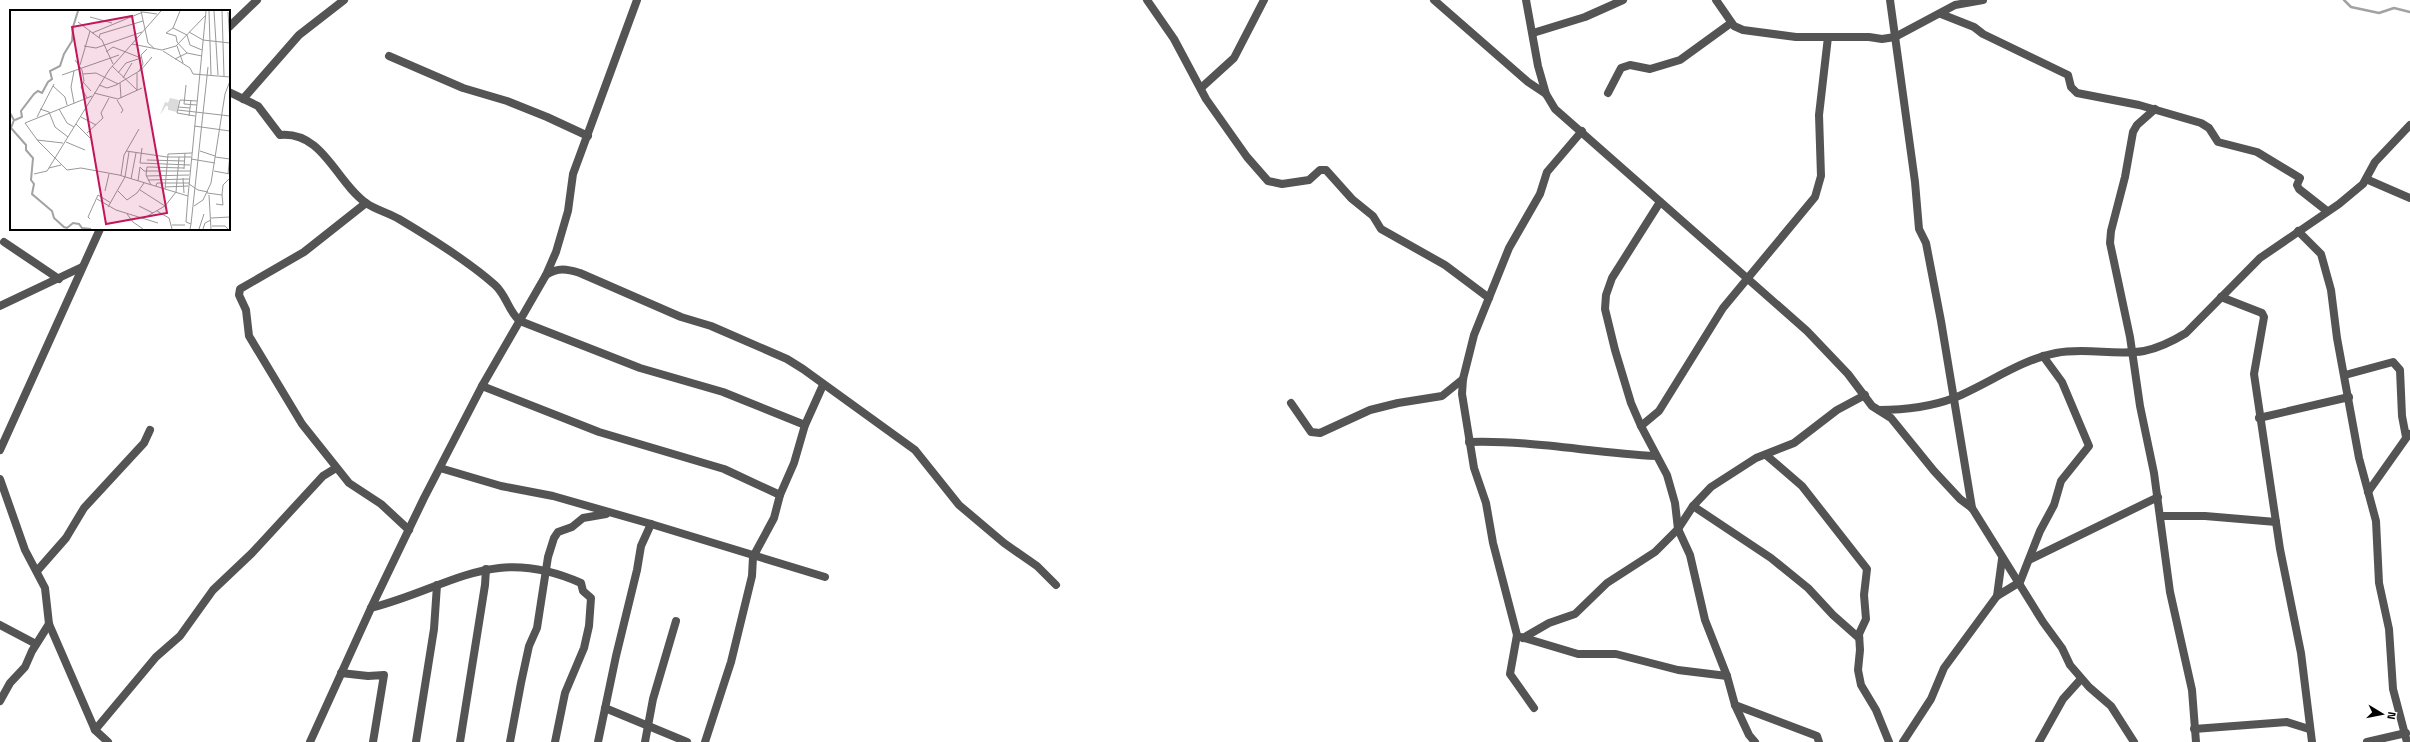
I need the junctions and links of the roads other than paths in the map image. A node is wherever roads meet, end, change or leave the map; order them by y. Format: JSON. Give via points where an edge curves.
{"nodes":[{"id":1,"x":257,"y":0,"type":"edge"},
{"id":2,"x":344,"y":0,"type":"edge"},
{"id":3,"x":637,"y":0,"type":"edge"},
{"id":4,"x":1147,"y":0,"type":"edge"},
{"id":5,"x":1264,"y":0,"type":"edge"},
{"id":6,"x":1434,"y":0,"type":"edge"},
{"id":7,"x":1526,"y":0,"type":"edge"},
{"id":8,"x":1623,"y":0,"type":"edge"},
{"id":9,"x":1716,"y":0,"type":"edge"},
{"id":10,"x":1890,"y":0,"type":"edge"},
{"id":11,"x":1983,"y":0,"type":"edge"},
{"id":12,"x":1941,"y":14,"type":"junction"},
{"id":13,"x":1731,"y":23,"type":"junction"},
{"id":14,"x":230,"y":26,"type":"edge"},
{"id":15,"x":1533,"y":33,"type":"junction"},
{"id":16,"x":1828,"y":37,"type":"junction"},
{"id":17,"x":1896,"y":37,"type":"junction"},
{"id":18,"x":390,"y":56,"type":"dead end"},
{"id":19,"x":1202,"y":88,"type":"junction"},
{"id":20,"x":230,"y":92,"type":"edge"},
{"id":21,"x":1608,"y":93,"type":"dead end"},
{"id":22,"x":1546,"y":94,"type":"junction"},
{"id":23,"x":243,"y":99,"type":"junction"},
{"id":24,"x":2155,"y":109,"type":"junction"},
{"id":25,"x":2410,"y":125,"type":"edge"},
{"id":26,"x":1582,"y":132,"type":"junction"},
{"id":27,"x":588,"y":136,"type":"junction"},
{"id":28,"x":2366,"y":179,"type":"junction"},
{"id":29,"x":2410,"y":198,"type":"edge"},
{"id":30,"x":1660,"y":202,"type":"junction"},
{"id":31,"x":366,"y":203,"type":"junction"},
{"id":32,"x":2327,"y":211,"type":"junction"},
{"id":33,"x":100,"y":230,"type":"edge"},
{"id":34,"x":2298,"y":231,"type":"junction"},
{"id":35,"x":4,"y":242,"type":"dead end"},
{"id":36,"x":82,"y":267,"type":"junction"},
{"id":37,"x":546,"y":275,"type":"junction"},
{"id":38,"x":1748,"y":278,"type":"junction"},
{"id":39,"x":59,"y":279,"type":"junction"},
{"id":40,"x":2221,"y":297,"type":"junction"},
{"id":41,"x":1489,"y":298,"type":"junction"},
{"id":42,"x":0,"y":306,"type":"edge"},
{"id":43,"x":520,"y":321,"type":"junction"},
{"id":44,"x":2133,"y":352,"type":"junction"},
{"id":45,"x":2043,"y":356,"type":"junction"},
{"id":46,"x":2345,"y":375,"type":"junction"},
{"id":47,"x":1463,"y":379,"type":"junction"},
{"id":48,"x":823,"y":385,"type":"junction"},
{"id":49,"x":482,"y":386,"type":"junction"},
{"id":50,"x":1866,"y":395,"type":"junction"},
{"id":51,"x":2349,"y":397,"type":"junction"},
{"id":52,"x":1953,"y":398,"type":"junction"},
{"id":53,"x":1291,"y":403,"type":"dead end"},
{"id":54,"x":1879,"y":410,"type":"junction"},
{"id":55,"x":2259,"y":418,"type":"junction"},
{"id":56,"x":805,"y":425,"type":"junction"},
{"id":57,"x":1641,"y":426,"type":"junction"},
{"id":58,"x":150,"y":430,"type":"dead end"},
{"id":59,"x":2408,"y":435,"type":"edge"},
{"id":60,"x":1469,"y":442,"type":"junction"},
{"id":61,"x":0,"y":450,"type":"edge"},
{"id":62,"x":1766,"y":455,"type":"junction"},
{"id":63,"x":1656,"y":456,"type":"junction"},
{"id":64,"x":336,"y":468,"type":"junction"},
{"id":65,"x":440,"y":468,"type":"junction"},
{"id":66,"x":0,"y":479,"type":"edge"},
{"id":67,"x":2368,"y":492,"type":"junction"},
{"id":68,"x":780,"y":495,"type":"junction"},
{"id":69,"x":2158,"y":497,"type":"junction"},
{"id":70,"x":1693,"y":506,"type":"junction"},
{"id":71,"x":1972,"y":508,"type":"junction"},
{"id":72,"x":611,"y":514,"type":"junction"},
{"id":73,"x":2161,"y":516,"type":"junction"},
{"id":74,"x":2276,"y":522,"type":"junction"},
{"id":75,"x":651,"y":524,"type":"junction"},
{"id":76,"x":1678,"y":529,"type":"junction"},
{"id":77,"x":408,"y":530,"type":"junction"},
{"id":78,"x":753,"y":557,"type":"junction"},
{"id":79,"x":2002,"y":559,"type":"junction"},
{"id":80,"x":2029,"y":560,"type":"junction"},
{"id":81,"x":486,"y":569,"type":"junction"},
{"id":82,"x":547,"y":570,"type":"junction"},
{"id":83,"x":37,"y":571,"type":"junction"},
{"id":84,"x":825,"y":577,"type":"dead end"},
{"id":85,"x":2020,"y":582,"type":"junction"},
{"id":86,"x":437,"y":585,"type":"junction"},
{"id":87,"x":1056,"y":585,"type":"dead end"},
{"id":88,"x":1997,"y":596,"type":"junction"},
{"id":89,"x":371,"y":608,"type":"junction"},
{"id":90,"x":676,"y":621,"type":"dead end"},
{"id":91,"x":0,"y":624,"type":"edge"},
{"id":92,"x":49,"y":624,"type":"junction"},
{"id":93,"x":1520,"y":636,"type":"junction"},
{"id":94,"x":1859,"y":638,"type":"junction"},
{"id":95,"x":36,"y":644,"type":"junction"},
{"id":96,"x":341,"y":673,"type":"junction"},
{"id":97,"x":1727,"y":676,"type":"junction"},
{"id":98,"x":2081,"y":678,"type":"junction"},
{"id":99,"x":0,"y":702,"type":"edge"},
{"id":100,"x":1736,"y":705,"type":"junction"},
{"id":101,"x":605,"y":708,"type":"junction"},
{"id":102,"x":1534,"y":708,"type":"dead end"},
{"id":103,"x":648,"y":725,"type":"junction"},
{"id":104,"x":2194,"y":729,"type":"junction"},
{"id":105,"x":2309,"y":729,"type":"junction"},
{"id":106,"x":94,"y":730,"type":"junction"},
{"id":107,"x":2406,"y":733,"type":"junction"},
{"id":108,"x":108,"y":742,"type":"edge"},
{"id":109,"x":310,"y":742,"type":"edge"},
{"id":110,"x":373,"y":742,"type":"edge"},
{"id":111,"x":416,"y":742,"type":"edge"},
{"id":112,"x":460,"y":742,"type":"edge"},
{"id":113,"x":510,"y":742,"type":"edge"},
{"id":114,"x":555,"y":742,"type":"edge"},
{"id":115,"x":598,"y":742,"type":"edge"},
{"id":116,"x":645,"y":742,"type":"edge"},
{"id":117,"x":688,"y":742,"type":"edge"},
{"id":118,"x":705,"y":742,"type":"edge"},
{"id":119,"x":1755,"y":742,"type":"edge"},
{"id":120,"x":1819,"y":742,"type":"edge"},
{"id":121,"x":1889,"y":742,"type":"edge"},
{"id":122,"x":1902,"y":742,"type":"edge"},
{"id":123,"x":2039,"y":742,"type":"edge"},
{"id":124,"x":2134,"y":742,"type":"edge"},
{"id":125,"x":2196,"y":742,"type":"edge"},
{"id":126,"x":2312,"y":742,"type":"edge"},
{"id":127,"x":2367,"y":742,"type":"edge"},
{"id":128,"x":2407,"y":742,"type":"edge"}],
"edges":[{"from":1,"to":14,"type":"street"},
{"from":2,"to":23,"type":"street","via":[[299,35]]},
{"from":3,"to":27,"type":"street"},
{"from":4,"to":19,"type":"street","via":[[1174,39]]},
{"from":5,"to":19,"type":"street","via":[[1234,58]]},
{"from":6,"to":22,"type":"street","via":[[1528,82]]},
{"from":7,"to":15,"type":"street"},
{"from":8,"to":15,"type":"street","via":[[1579,19]]},
{"from":9,"to":13,"type":"street"},
{"from":10,"to":17,"type":"street"},
{"from":11,"to":12,"type":"street","via":[[1959,4]]},
{"from":12,"to":17,"type":"street"},
{"from":12,"to":24,"type":"street","via":[[1974,27],[2068,75],[2070,87],[2077,93]]},
{"from":13,"to":16,"type":"street","via":[[1743,30],[1796,37]]},
{"from":13,"to":21,"type":"street","via":[[1680,60],[1650,69],[1630,65],[1621,68]]},
{"from":15,"to":22,"type":"street"},
{"from":16,"to":17,"type":"street"},
{"from":16,"to":38,"type":"street","via":[[1819,115],[1818,138],[1822,163],[1818,190]]},
{"from":17,"to":52,"type":"street","via":[[1919,228],[1926,243]]},
{"from":18,"to":27,"type":"street","via":[[463,88],[507,101]]},
{"from":19,"to":41,"type":"street","via":[[1206,99],[1247,157],[1268,181],[1282,184],[1309,180],[1320,170],[1326,170],[1352,199],[1373,216],[1381,229],[1445,265]]},
{"from":20,"to":23,"type":"street"},
{"from":22,"to":26,"type":"street","via":[[1555,110]]},
{"from":23,"to":31,"type":"street","via":[[258,106],[280,135],[300,136],[307,140]]},
{"from":24,"to":32,"type":"street","via":[[2206,125],[2218,142],[2257,152],[2291,171],[2300,178],[2297,185],[2299,188]]},
{"from":24,"to":44,"type":"street","via":[[2133,132],[2111,231],[2110,243]]},
{"from":25,"to":28,"type":"street","via":[[2375,162]]},
{"from":26,"to":30,"type":"street"},
{"from":26,"to":41,"type":"street","via":[[1547,172],[1540,194],[1509,248]]},
{"from":27,"to":37,"type":"street","via":[[573,174],[568,211]]},
{"from":28,"to":29,"type":"street"},
{"from":28,"to":32,"type":"street","via":[[2345,199]]},
{"from":30,"to":38,"type":"street"},
{"from":30,"to":57,"type":"street","via":[[1612,278],[1606,295],[1605,309],[1615,350]]},
{"from":31,"to":43,"type":"street","via":[[416,229],[483,275],[503,293],[512,314]]},
{"from":31,"to":64,"type":"street","via":[[304,252],[240,289],[239,295],[246,310],[248,336],[302,424]]},
{"from":32,"to":34,"type":"street"},
{"from":33,"to":36,"type":"street"},
{"from":34,"to":40,"type":"street","via":[[2260,258]]},
{"from":34,"to":46,"type":"street","via":[[2321,254],[2334,305],[2337,338]]},
{"from":35,"to":39,"type":"street"},
{"from":36,"to":39,"type":"street"},
{"from":36,"to":61,"type":"street"},
{"from":37,"to":43,"type":"street"},
{"from":37,"to":48,"type":"street","via":[[563,268],[580,273],[786,359]]},
{"from":38,"to":50,"type":"street","via":[[1822,346]]},
{"from":38,"to":57,"type":"street","via":[[1723,308],[1659,411]]},
{"from":39,"to":42,"type":"street"},
{"from":40,"to":44,"type":"street","via":[[2186,333],[2158,347]]},
{"from":40,"to":55,"type":"street","via":[[2264,316],[2254,374]]},
{"from":41,"to":47,"type":"street","via":[[1474,335]]},
{"from":43,"to":49,"type":"street"},
{"from":43,"to":56,"type":"street","via":[[640,368],[723,392]]},
{"from":44,"to":45,"type":"street","via":[[2076,351]]},
{"from":44,"to":69,"type":"street","via":[[2140,406]]},
{"from":45,"to":52,"type":"street"},
{"from":45,"to":80,"type":"street","via":[[2062,382],[2089,446],[2060,481],[2054,505]]},
{"from":46,"to":51,"type":"street"},
{"from":46,"to":59,"type":"street","via":[[2393,362],[2397,364],[2400,370],[2402,416]]},
{"from":47,"to":53,"type":"street","via":[[1442,396],[1370,410],[1335,424],[1320,434],[1311,432]]},
{"from":47,"to":60,"type":"street","via":[[1462,394]]},
{"from":48,"to":56,"type":"street"},
{"from":48,"to":87,"type":"street","via":[[915,450],[959,504],[1004,543],[1037,566]]},
{"from":49,"to":65,"type":"street"},
{"from":49,"to":68,"type":"street","via":[[599,432],[724,469]]},
{"from":50,"to":54,"type":"street","via":[[1872,406]]},
{"from":50,"to":62,"type":"street","via":[[1837,410],[1794,443]]},
{"from":51,"to":55,"type":"street"},
{"from":51,"to":67,"type":"street","via":[[2359,458]]},
{"from":52,"to":54,"type":"street","via":[[1920,408]]},
{"from":52,"to":71,"type":"street"},
{"from":54,"to":71,"type":"street","via":[[1891,418],[1960,499]]},
{"from":55,"to":74,"type":"street"},
{"from":56,"to":68,"type":"street","via":[[794,463]]},
{"from":57,"to":63,"type":"street"},
{"from":58,"to":83,"type":"street","via":[[144,443],[84,508],[66,538]]},
{"from":59,"to":67,"type":"street"},
{"from":60,"to":63,"type":"street","via":[[1529,442]]},
{"from":60,"to":93,"type":"street"},
{"from":62,"to":70,"type":"street","via":[[1756,458],[1711,487]]},
{"from":62,"to":94,"type":"street","via":[[1802,486],[1866,569],[1866,619],[1859,631]]},
{"from":63,"to":76,"type":"street","via":[[1668,475]]},
{"from":64,"to":77,"type":"street","via":[[349,483],[381,504]]},
{"from":64,"to":106,"type":"street","via":[[323,476],[252,553],[213,590],[180,636],[156,657]]},
{"from":65,"to":72,"type":"street","via":[[501,486],[553,496]]},
{"from":65,"to":77,"type":"street"},
{"from":66,"to":83,"type":"street","via":[[25,550]]},
{"from":67,"to":107,"type":"street","via":[[2376,521],[2380,587],[2389,629],[2393,689]]},
{"from":68,"to":78,"type":"street","via":[[774,518]]},
{"from":69,"to":73,"type":"street"},
{"from":69,"to":80,"type":"street"},
{"from":70,"to":76,"type":"street"},
{"from":70,"to":94,"type":"street","via":[[1771,558],[1808,588],[1833,616]]},
{"from":71,"to":79,"type":"street"},
{"from":72,"to":75,"type":"street"},
{"from":72,"to":82,"type":"street","via":[[583,518],[572,528],[558,532],[548,557]]},
{"from":73,"to":74,"type":"street","via":[[2205,516]]},
{"from":73,"to":104,"type":"street","via":[[2170,592],[2192,690]]},
{"from":74,"to":105,"type":"street","via":[[2301,653]]},
{"from":75,"to":78,"type":"street"},
{"from":75,"to":101,"type":"street","via":[[641,546]]},
{"from":76,"to":93,"type":"street","via":[[1655,552],[1607,583],[1578,611]]},
{"from":76,"to":97,"type":"street","via":[[1690,555],[1705,620]]},
{"from":77,"to":89,"type":"street"},
{"from":78,"to":84,"type":"street"},
{"from":78,"to":118,"type":"street","via":[[752,576],[731,662]]},
{"from":79,"to":85,"type":"street"},
{"from":79,"to":88,"type":"street"},
{"from":80,"to":85,"type":"street"},
{"from":81,"to":82,"type":"street","via":[[516,567]]},
{"from":81,"to":86,"type":"street"},
{"from":81,"to":112,"type":"street"},
{"from":82,"to":113,"type":"street","via":[[537,628],[524,668]]},
{"from":82,"to":114,"type":"street","via":[[581,583],[590,598],[589,626],[584,648],[565,693]]},
{"from":83,"to":92,"type":"street","via":[[45,588]]},
{"from":85,"to":88,"type":"street"},
{"from":85,"to":98,"type":"street","via":[[2070,665]]},
{"from":86,"to":89,"type":"street","via":[[395,602]]},
{"from":86,"to":111,"type":"street","via":[[434,629]]},
{"from":88,"to":122,"type":"street","via":[[1944,668],[1931,699]]},
{"from":89,"to":96,"type":"street"},
{"from":90,"to":103,"type":"street"},
{"from":91,"to":95,"type":"street"},
{"from":92,"to":95,"type":"street"},
{"from":92,"to":106,"type":"street"},
{"from":93,"to":97,"type":"street","via":[[1578,654],[1616,654],[1678,670]]},
{"from":93,"to":102,"type":"street","via":[[1510,674]]},
{"from":94,"to":121,"type":"street","via":[[1858,670],[1861,686],[1876,710]]},
{"from":95,"to":99,"type":"street","via":[[25,667],[10,683]]},
{"from":96,"to":109,"type":"street"},
{"from":96,"to":110,"type":"street","via":[[384,675]]},
{"from":97,"to":100,"type":"street"},
{"from":98,"to":123,"type":"street","via":[[2063,699]]},
{"from":98,"to":124,"type":"street","via":[[2111,706]]},
{"from":100,"to":119,"type":"street","via":[[1749,735]]},
{"from":100,"to":120,"type":"street","via":[[1816,736]]},
{"from":101,"to":103,"type":"street"},
{"from":101,"to":115,"type":"street"},
{"from":103,"to":116,"type":"street"},
{"from":103,"to":117,"type":"street"},
{"from":104,"to":105,"type":"street","via":[[2286,722]]},
{"from":104,"to":125,"type":"street"},
{"from":105,"to":126,"type":"street"},
{"from":106,"to":108,"type":"street"},
{"from":107,"to":127,"type":"street"},
{"from":107,"to":128,"type":"street"}]}
